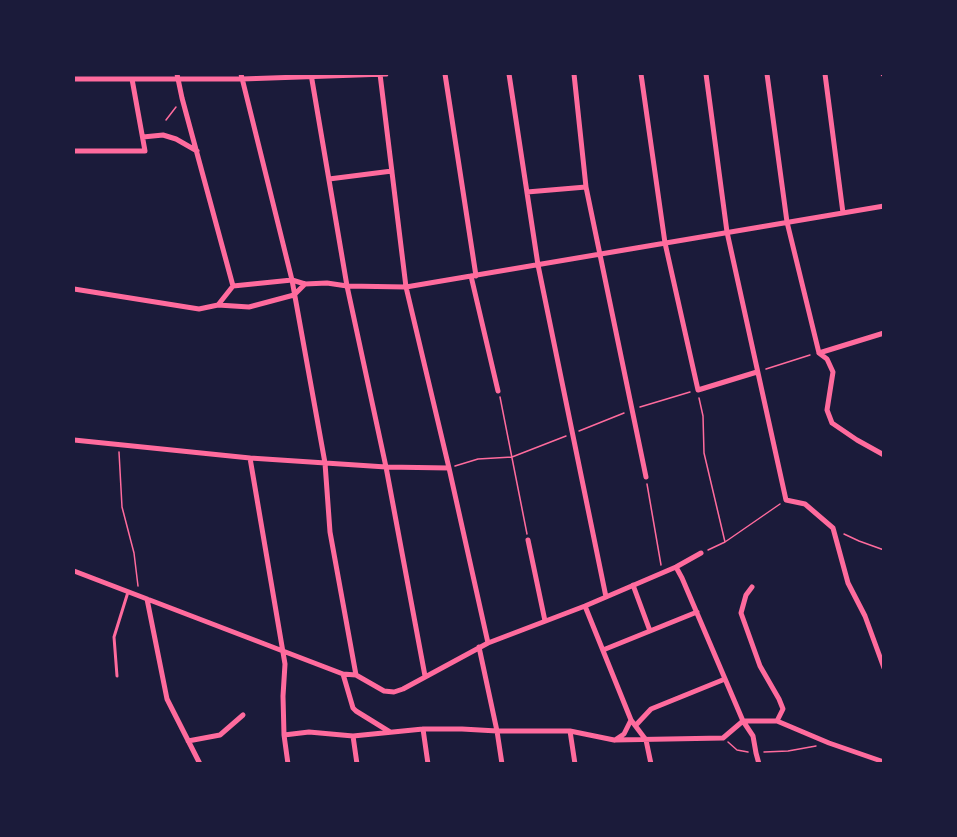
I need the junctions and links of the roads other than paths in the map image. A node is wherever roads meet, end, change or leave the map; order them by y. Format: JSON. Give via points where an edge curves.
{"nodes":[{"id":1,"x":382,"y":74,"type":"edge"},
{"id":2,"x":445,"y":74,"type":"edge"},
{"id":3,"x":509,"y":74,"type":"edge"},
{"id":4,"x":574,"y":74,"type":"edge"},
{"id":5,"x":641,"y":74,"type":"edge"},
{"id":6,"x":706,"y":74,"type":"edge"},
{"id":7,"x":767,"y":74,"type":"edge"},
{"id":8,"x":825,"y":74,"type":"edge"},
{"id":9,"x":312,"y":75,"type":"edge"},
{"id":10,"x":112,"y":76,"type":"edge"},
{"id":11,"x":178,"y":76,"type":"edge"},
{"id":12,"x":241,"y":76,"type":"edge"},
{"id":13,"x":277,"y":76,"type":"edge"},
{"id":14,"x":74,"y":79,"type":"edge"},
{"id":15,"x":132,"y":79,"type":"junction"},
{"id":16,"x":143,"y":136,"type":"junction"},
{"id":17,"x":74,"y":151,"type":"edge"},
{"id":18,"x":197,"y":151,"type":"junction"},
{"id":19,"x":392,"y":171,"type":"junction"},
{"id":20,"x":329,"y":179,"type":"junction"},
{"id":21,"x":586,"y":187,"type":"junction"},
{"id":22,"x":527,"y":192,"type":"junction"},
{"id":23,"x":884,"y":206,"type":"edge"},
{"id":24,"x":843,"y":213,"type":"junction"},
{"id":25,"x":787,"y":222,"type":"junction"},
{"id":26,"x":727,"y":232,"type":"junction"},
{"id":27,"x":665,"y":243,"type":"junction"},
{"id":28,"x":600,"y":255,"type":"junction"},
{"id":29,"x":538,"y":265,"type":"junction"},
{"id":30,"x":473,"y":276,"type":"junction"},
{"id":31,"x":292,"y":280,"type":"junction"},
{"id":32,"x":305,"y":284,"type":"junction"},
{"id":33,"x":233,"y":286,"type":"junction"},
{"id":34,"x":347,"y":286,"type":"junction"},
{"id":35,"x":406,"y":287,"type":"junction"},
{"id":36,"x":74,"y":289,"type":"edge"},
{"id":37,"x":294,"y":295,"type":"junction"},
{"id":38,"x":218,"y":305,"type":"junction"},
{"id":39,"x":884,"y":333,"type":"edge"},
{"id":40,"x":819,"y":353,"type":"junction"},
{"id":41,"x":757,"y":372,"type":"junction"},
{"id":42,"x":498,"y":391,"type":"road end"},
{"id":43,"x":74,"y":440,"type":"edge"},
{"id":44,"x":884,"y":455,"type":"edge"},
{"id":45,"x":250,"y":458,"type":"junction"},
{"id":46,"x":325,"y":463,"type":"junction"},
{"id":47,"x":386,"y":467,"type":"junction"},
{"id":48,"x":449,"y":468,"type":"junction"},
{"id":49,"x":646,"y":477,"type":"road end"},
{"id":50,"x":528,"y":540,"type":"road end"},
{"id":51,"x":702,"y":553,"type":"road end"},
{"id":52,"x":676,"y":567,"type":"junction"},
{"id":53,"x":74,"y":572,"type":"edge"},
{"id":54,"x":633,"y":585,"type":"junction"},
{"id":55,"x":752,"y":587,"type":"dead end"},
{"id":56,"x":128,"y":592,"type":"junction"},
{"id":57,"x":606,"y":597,"type":"junction"},
{"id":58,"x":147,"y":599,"type":"junction"},
{"id":59,"x":585,"y":606,"type":"junction"},
{"id":60,"x":697,"y":612,"type":"junction"},
{"id":61,"x":545,"y":621,"type":"junction"},
{"id":62,"x":650,"y":631,"type":"junction"},
{"id":63,"x":488,"y":643,"type":"junction"},
{"id":64,"x":480,"y":647,"type":"junction"},
{"id":65,"x":603,"y":650,"type":"junction"},
{"id":66,"x":283,"y":651,"type":"junction"},
{"id":67,"x":884,"y":668,"type":"edge"},
{"id":68,"x":343,"y":674,"type":"junction"},
{"id":69,"x":356,"y":675,"type":"junction"},
{"id":70,"x":117,"y":676,"type":"dead end"},
{"id":71,"x":425,"y":676,"type":"junction"},
{"id":72,"x":725,"y":679,"type":"junction"},
{"id":73,"x":243,"y":715,"type":"dead end"},
{"id":74,"x":632,"y":720,"type":"junction"},
{"id":75,"x":743,"y":721,"type":"junction"},
{"id":76,"x":777,"y":721,"type":"junction"},
{"id":77,"x":636,"y":725,"type":"junction"},
{"id":78,"x":423,"y":729,"type":"junction"},
{"id":79,"x":497,"y":731,"type":"junction"},
{"id":80,"x":570,"y":731,"type":"junction"},
{"id":81,"x":390,"y":733,"type":"junction"},
{"id":82,"x":284,"y":735,"type":"junction"},
{"id":83,"x":353,"y":736,"type":"junction"},
{"id":84,"x":646,"y":740,"type":"junction"},
{"id":85,"x":188,"y":741,"type":"junction"},
{"id":86,"x":614,"y":741,"type":"junction"},
{"id":87,"x":884,"y":762,"type":"edge"},
{"id":88,"x":200,"y":764,"type":"edge"},
{"id":89,"x":288,"y":764,"type":"edge"},
{"id":90,"x":357,"y":764,"type":"edge"},
{"id":91,"x":428,"y":764,"type":"edge"},
{"id":92,"x":502,"y":764,"type":"edge"},
{"id":93,"x":575,"y":764,"type":"edge"},
{"id":94,"x":651,"y":764,"type":"edge"},
{"id":95,"x":759,"y":764,"type":"edge"}],
"edges":[{"from":1,"to":9,"type":"street"},
{"from":1,"to":19,"type":"street"},
{"from":2,"to":30,"type":"street"},
{"from":3,"to":22,"type":"street"},
{"from":4,"to":21,"type":"street"},
{"from":5,"to":27,"type":"street"},
{"from":6,"to":26,"type":"street"},
{"from":7,"to":25,"type":"street"},
{"from":8,"to":24,"type":"street"},
{"from":9,"to":13,"type":"street"},
{"from":9,"to":20,"type":"street"},
{"from":10,"to":14,"type":"street"},
{"from":10,"to":15,"type":"street"},
{"from":11,"to":12,"type":"street"},
{"from":11,"to":15,"type":"street"},
{"from":11,"to":18,"type":"street"},
{"from":12,"to":13,"type":"street"},
{"from":12,"to":31,"type":"street"},
{"from":15,"to":16,"type":"street"},
{"from":16,"to":17,"type":"street","via":[[145,151]]},
{"from":16,"to":18,"type":"street","via":[[163,135]]},
{"from":18,"to":33,"type":"street"},
{"from":19,"to":20,"type":"street"},
{"from":19,"to":35,"type":"street"},
{"from":20,"to":34,"type":"street"},
{"from":21,"to":22,"type":"street"},
{"from":21,"to":28,"type":"street"},
{"from":22,"to":29,"type":"street"},
{"from":23,"to":24,"type":"street"},
{"from":24,"to":25,"type":"street"},
{"from":25,"to":26,"type":"street"},
{"from":25,"to":40,"type":"street"},
{"from":26,"to":27,"type":"street"},
{"from":26,"to":41,"type":"street"},
{"from":27,"to":28,"type":"street"},
{"from":27,"to":41,"type":"street","via":[[698,390]]},
{"from":28,"to":29,"type":"street"},
{"from":28,"to":49,"type":"street"},
{"from":29,"to":30,"type":"street"},
{"from":29,"to":57,"type":"street"},
{"from":30,"to":35,"type":"street"},
{"from":30,"to":42,"type":"street"},
{"from":31,"to":32,"type":"street"},
{"from":31,"to":33,"type":"street"},
{"from":31,"to":37,"type":"street"},
{"from":32,"to":34,"type":"street"},
{"from":32,"to":37,"type":"street"},
{"from":33,"to":38,"type":"street"},
{"from":34,"to":35,"type":"street"},
{"from":34,"to":47,"type":"street"},
{"from":35,"to":48,"type":"street"},
{"from":36,"to":38,"type":"street","via":[[200,309]]},
{"from":37,"to":38,"type":"street","via":[[249,307]]},
{"from":37,"to":46,"type":"street"},
{"from":39,"to":40,"type":"street"},
{"from":40,"to":44,"type":"street","via":[[833,372],[827,410],[832,423]]},
{"from":41,"to":67,"type":"street","via":[[786,500],[806,504],[832,528],[848,583]]},
{"from":43,"to":45,"type":"street"},
{"from":45,"to":46,"type":"street"},
{"from":45,"to":66,"type":"street"},
{"from":46,"to":47,"type":"street"},
{"from":46,"to":69,"type":"street","via":[[330,532]]},
{"from":47,"to":48,"type":"street"},
{"from":47,"to":71,"type":"street"},
{"from":48,"to":63,"type":"street"},
{"from":50,"to":61,"type":"street"},
{"from":51,"to":52,"type":"street"},
{"from":52,"to":54,"type":"street"},
{"from":52,"to":60,"type":"street"},
{"from":53,"to":56,"type":"street"},
{"from":54,"to":57,"type":"street"},
{"from":54,"to":62,"type":"street"},
{"from":55,"to":76,"type":"street","via":[[741,613],[760,666],[783,709]]},
{"from":56,"to":58,"type":"street"},
{"from":56,"to":70,"type":"lane","via":[[114,637]]},
{"from":57,"to":59,"type":"street"},
{"from":58,"to":66,"type":"street"},
{"from":58,"to":85,"type":"street","via":[[167,699]]},
{"from":59,"to":61,"type":"street"},
{"from":59,"to":65,"type":"street"},
{"from":60,"to":62,"type":"street"},
{"from":60,"to":72,"type":"street"},
{"from":61,"to":63,"type":"street"},
{"from":62,"to":65,"type":"street"},
{"from":63,"to":64,"type":"street"},
{"from":64,"to":71,"type":"street"},
{"from":64,"to":79,"type":"street"},
{"from":65,"to":74,"type":"street"},
{"from":66,"to":68,"type":"street"},
{"from":66,"to":82,"type":"street"},
{"from":68,"to":69,"type":"street"},
{"from":68,"to":81,"type":"street","via":[[353,708]]},
{"from":69,"to":71,"type":"street","via":[[384,691],[394,692]]},
{"from":72,"to":75,"type":"street"},
{"from":72,"to":77,"type":"street","via":[[651,709]]},
{"from":73,"to":85,"type":"street","via":[[220,735]]},
{"from":74,"to":77,"type":"street"},
{"from":74,"to":86,"type":"street","via":[[628,730]]},
{"from":75,"to":76,"type":"street"},
{"from":75,"to":84,"type":"street","via":[[723,738]]},
{"from":75,"to":95,"type":"street","via":[[753,736]]},
{"from":76,"to":87,"type":"street"},
{"from":77,"to":84,"type":"street"},
{"from":78,"to":79,"type":"street"},
{"from":78,"to":81,"type":"street"},
{"from":78,"to":91,"type":"street"},
{"from":79,"to":80,"type":"street"},
{"from":79,"to":92,"type":"street"},
{"from":80,"to":86,"type":"street"},
{"from":80,"to":93,"type":"street"},
{"from":81,"to":83,"type":"street"},
{"from":82,"to":83,"type":"street","via":[[309,732]]},
{"from":82,"to":89,"type":"street"},
{"from":83,"to":90,"type":"street"},
{"from":84,"to":86,"type":"street"},
{"from":84,"to":94,"type":"street"},
{"from":85,"to":88,"type":"street"}]}
